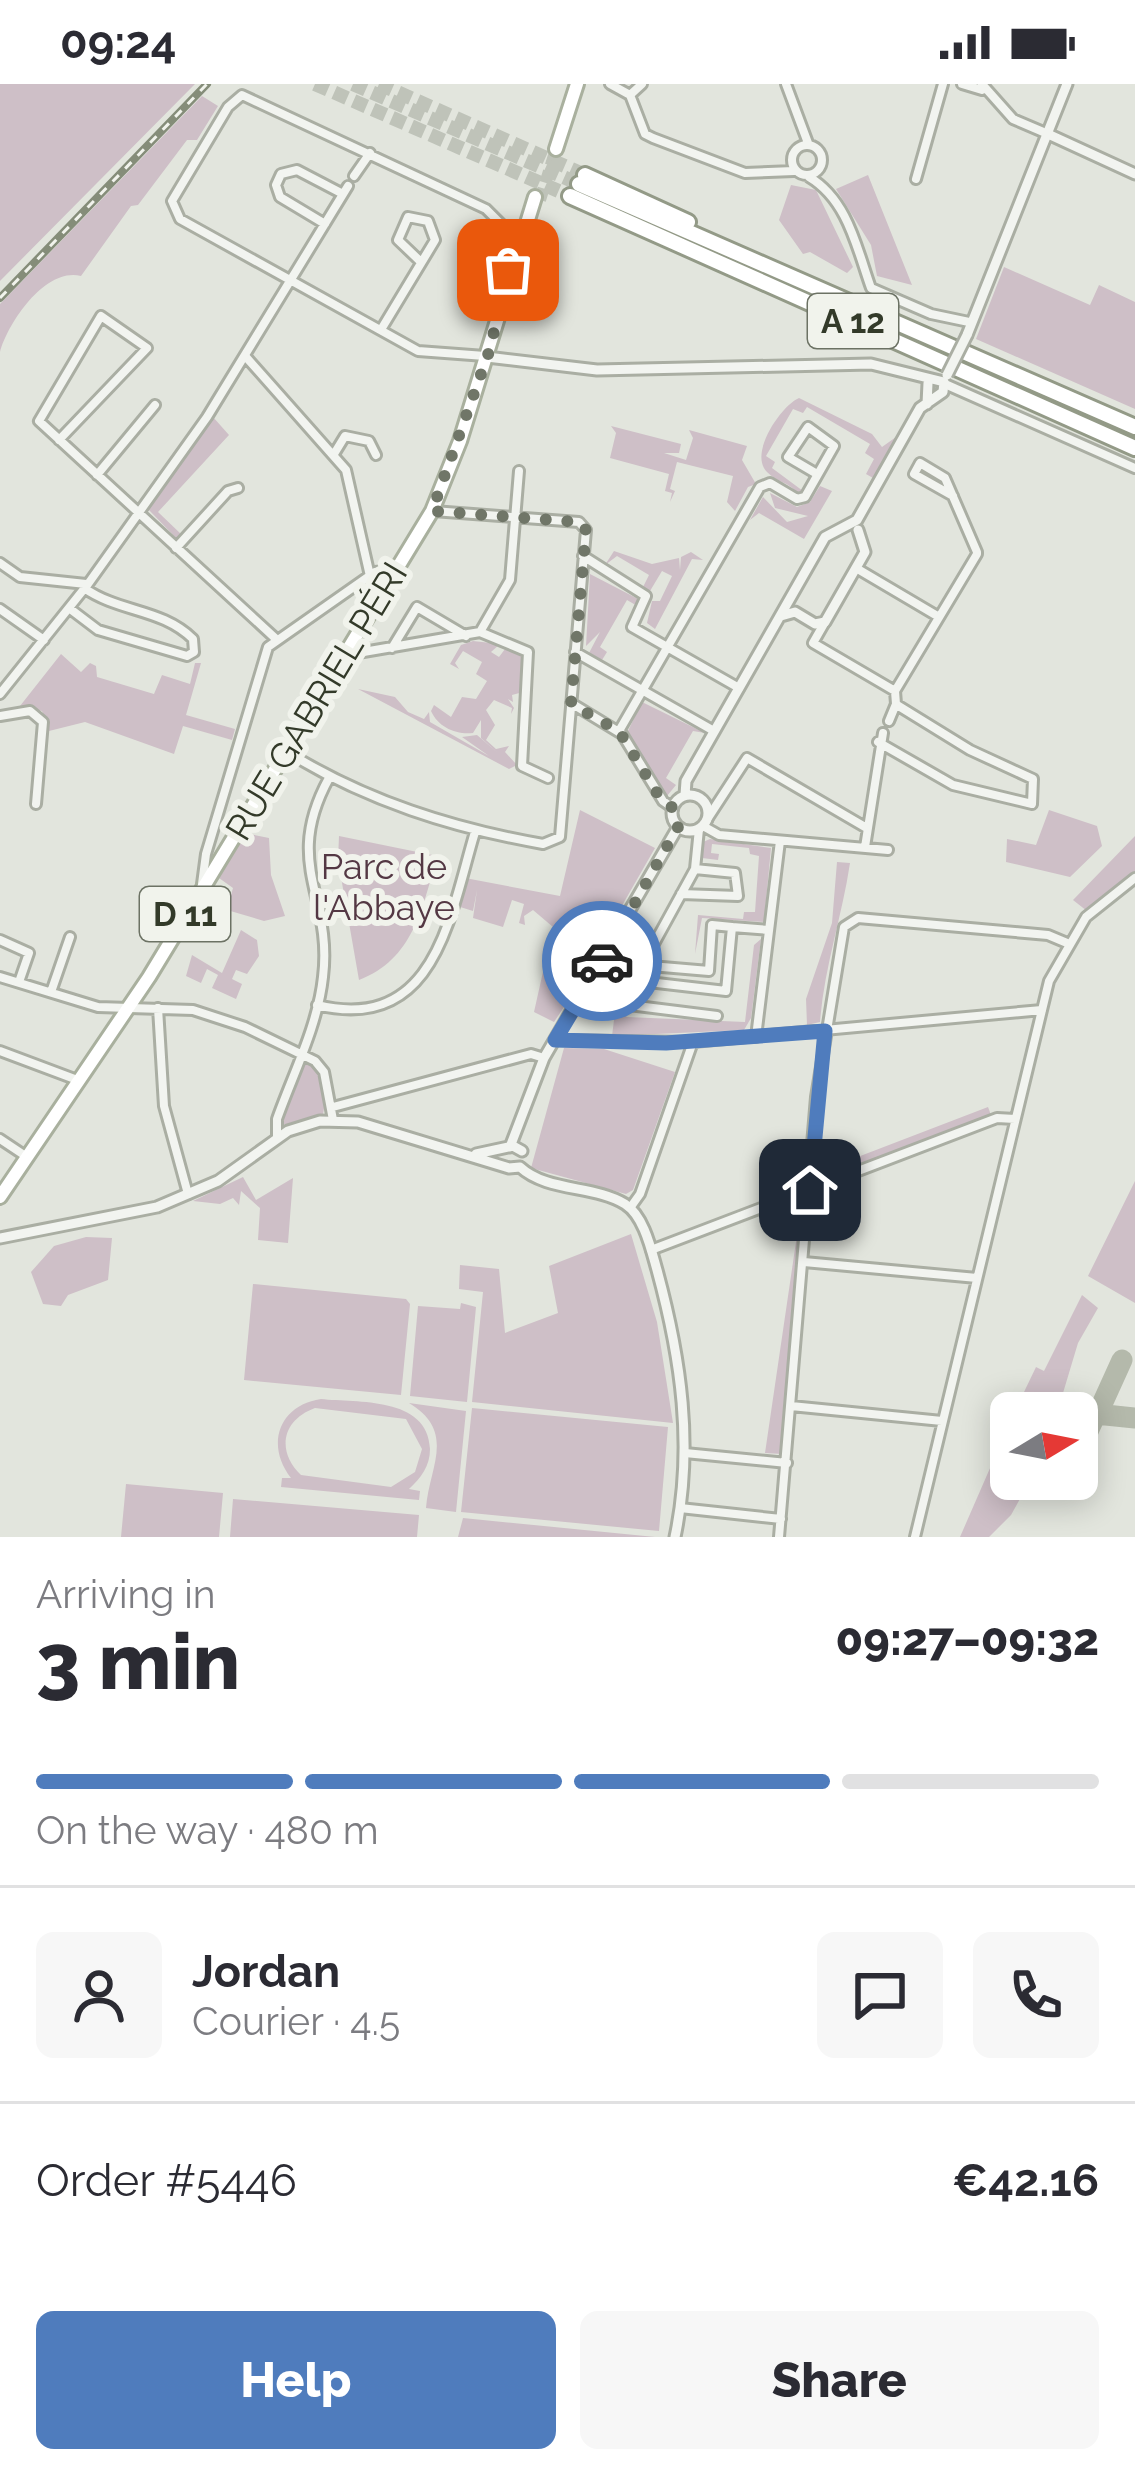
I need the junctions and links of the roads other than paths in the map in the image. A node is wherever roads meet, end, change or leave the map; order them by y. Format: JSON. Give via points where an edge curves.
{"nodes":[{"id":1,"x":573,"y":84,"type":"edge"},
{"id":2,"x":610,"y":84,"type":"edge"},
{"id":3,"x":642,"y":84,"type":"edge"},
{"id":4,"x":786,"y":84,"type":"edge"},
{"id":5,"x":943,"y":84,"type":"edge"},
{"id":6,"x":962,"y":84,"type":"edge"},
{"id":7,"x":1067,"y":84,"type":"edge"},
{"id":8,"x":983,"y":87,"type":"edge"},
{"id":9,"x":630,"y":95,"type":"junction"},
{"id":10,"x":1048,"y":134,"type":"junction"},
{"id":11,"x":808,"y":143,"type":"junction"},
{"id":12,"x":554,"y":148,"type":"tunnel mouth"},
{"id":13,"x":370,"y":153,"type":"junction"},
{"id":14,"x":789,"y":169,"type":"junction"},
{"id":15,"x":813,"y":173,"type":"junction"},
{"id":16,"x":1135,"y":174,"type":"edge"},
{"id":17,"x":354,"y":176,"type":"dead end"},
{"id":18,"x":916,"y":179,"type":"dead end"},
{"id":19,"x":537,"y":198,"type":"tunnel mouth"},
{"id":20,"x":325,"y":224,"type":"junction"},
{"id":21,"x":421,"y":262,"type":"junction"},
{"id":22,"x":513,"y":275,"type":"junction"},
{"id":23,"x":294,"y":277,"type":"junction"},
{"id":24,"x":382,"y":328,"type":"junction"},
{"id":25,"x":966,"y":330,"type":"junction"},
{"id":26,"x":488,"y":352,"type":"junction"},
{"id":27,"x":246,"y":357,"type":"junction"},
{"id":28,"x":938,"y":383,"type":"junction"},
{"id":29,"x":155,"y":405,"type":"dead end"},
{"id":30,"x":927,"y":405,"type":"junction"},
{"id":31,"x":1135,"y":427,"type":"edge"},
{"id":32,"x":59,"y":440,"type":"junction"},
{"id":33,"x":1135,"y":448,"type":"edge"},
{"id":34,"x":334,"y":454,"type":"junction"},
{"id":35,"x":376,"y":455,"type":"dead end"},
{"id":36,"x":1135,"y":468,"type":"edge"},
{"id":37,"x":519,"y":471,"type":"dead end"},
{"id":38,"x":818,"y":474,"type":"junction"},
{"id":39,"x":98,"y":475,"type":"junction"},
{"id":40,"x":238,"y":488,"type":"dead end"},
{"id":41,"x":952,"y":496,"type":"junction"},
{"id":42,"x":432,"y":511,"type":"junction"},
{"id":43,"x":139,"y":513,"type":"junction"},
{"id":44,"x":515,"y":517,"type":"junction"},
{"id":45,"x":845,"y":527,"type":"junction"},
{"id":46,"x":858,"y":530,"type":"junction"},
{"id":47,"x":176,"y":548,"type":"junction"},
{"id":48,"x":583,"y":556,"type":"junction"},
{"id":49,"x":0,"y":563,"type":"edge"},
{"id":50,"x":856,"y":568,"type":"junction"},
{"id":51,"x":397,"y":569,"type":"junction"},
{"id":52,"x":370,"y":576,"type":"junction"},
{"id":53,"x":86,"y":586,"type":"junction"},
{"id":54,"x":386,"y":588,"type":"junction"},
{"id":55,"x":790,"y":599,"type":"junction"},
{"id":56,"x":69,"y":608,"type":"junction"},
{"id":57,"x":0,"y":609,"type":"edge"},
{"id":58,"x":796,"y":612,"type":"junction"},
{"id":59,"x":781,"y":616,"type":"junction"},
{"id":60,"x":939,"y":616,"type":"junction"},
{"id":61,"x":810,"y":622,"type":"junction"},
{"id":62,"x":825,"y":622,"type":"junction"},
{"id":63,"x":480,"y":632,"type":"junction"},
{"id":64,"x":468,"y":637,"type":"junction"},
{"id":65,"x":275,"y":638,"type":"junction"},
{"id":66,"x":44,"y":640,"type":"junction"},
{"id":67,"x":813,"y":643,"type":"junction"},
{"id":68,"x":667,"y":646,"type":"junction"},
{"id":69,"x":391,"y":649,"type":"junction"},
{"id":70,"x":575,"y":652,"type":"junction"},
{"id":71,"x":345,"y":655,"type":"junction"},
{"id":72,"x":740,"y":688,"type":"junction"},
{"id":73,"x":895,"y":691,"type":"junction"},
{"id":74,"x":642,"y":692,"type":"junction"},
{"id":75,"x":0,"y":694,"type":"edge"},
{"id":76,"x":571,"y":704,"type":"junction"},
{"id":77,"x":896,"y":704,"type":"junction"},
{"id":78,"x":0,"y":716,"type":"edge"},
{"id":79,"x":889,"y":722,"type":"dead end"},
{"id":80,"x":619,"y":731,"type":"junction"},
{"id":81,"x":714,"y":731,"type":"junction"},
{"id":82,"x":286,"y":752,"type":"junction"},
{"id":83,"x":329,"y":778,"type":"junction"},
{"id":84,"x":548,"y":778,"type":"dead end"},
{"id":85,"x":685,"y":795,"type":"junction"},
{"id":86,"x":36,"y":804,"type":"dead end"},
{"id":87,"x":673,"y":808,"type":"junction"},
{"id":88,"x":703,"y":826,"type":"junction"},
{"id":89,"x":678,"y":827,"type":"junction"},
{"id":90,"x":866,"y":827,"type":"junction"},
{"id":91,"x":475,"y":832,"type":"junction"},
{"id":92,"x":780,"y":841,"type":"junction"},
{"id":93,"x":865,"y":847,"type":"junction"},
{"id":94,"x":888,"y":850,"type":"dead end"},
{"id":95,"x":695,"y":869,"type":"junction"},
{"id":96,"x":1135,"y":878,"type":"edge"},
{"id":97,"x":202,"y":884,"type":"junction"},
{"id":98,"x":681,"y":894,"type":"junction"},
{"id":99,"x":732,"y":927,"type":"junction"},
{"id":100,"x":769,"y":930,"type":"junction"},
{"id":101,"x":70,"y":937,"type":"dead end"},
{"id":102,"x":0,"y":940,"type":"edge"},
{"id":103,"x":1067,"y":943,"type":"junction"},
{"id":104,"x":639,"y":965,"type":"junction"},
{"id":105,"x":709,"y":971,"type":"junction"},
{"id":106,"x":0,"y":977,"type":"edge"},
{"id":107,"x":632,"y":980,"type":"junction"},
{"id":108,"x":19,"y":982,"type":"junction"},
{"id":109,"x":708,"y":989,"type":"junction"},
{"id":110,"x":51,"y":992,"type":"junction"},
{"id":111,"x":317,"y":1005,"type":"junction"},
{"id":112,"x":158,"y":1008,"type":"junction"},
{"id":113,"x":129,"y":1009,"type":"junction"},
{"id":114,"x":1042,"y":1010,"type":"junction"},
{"id":115,"x":717,"y":1016,"type":"dead end"},
{"id":116,"x":825,"y":1031,"type":"junction"},
{"id":117,"x":756,"y":1036,"type":"junction"},
{"id":118,"x":555,"y":1040,"type":"junction"},
{"id":119,"x":693,"y":1042,"type":"junction"},
{"id":120,"x":0,"y":1051,"type":"edge"},
{"id":121,"x":299,"y":1054,"type":"junction"},
{"id":122,"x":544,"y":1058,"type":"junction"},
{"id":123,"x":80,"y":1081,"type":"junction"},
{"id":124,"x":333,"y":1107,"type":"junction"},
{"id":125,"x":1016,"y":1119,"type":"junction"},
{"id":126,"x":333,"y":1120,"type":"junction"},
{"id":127,"x":522,"y":1126,"type":"junction"},
{"id":128,"x":278,"y":1137,"type":"junction"},
{"id":129,"x":0,"y":1139,"type":"edge"},
{"id":130,"x":508,"y":1147,"type":"junction"},
{"id":131,"x":522,"y":1151,"type":"junction"},
{"id":132,"x":464,"y":1153,"type":"junction"},
{"id":133,"x":24,"y":1155,"type":"junction"},
{"id":134,"x":503,"y":1163,"type":"junction"},
{"id":135,"x":520,"y":1167,"type":"junction"},
{"id":136,"x":0,"y":1182,"type":"edge"},
{"id":137,"x":810,"y":1190,"type":"junction"},
{"id":138,"x":188,"y":1194,"type":"junction"},
{"id":139,"x":0,"y":1197,"type":"edge"},
{"id":140,"x":630,"y":1208,"type":"junction"},
{"id":141,"x":0,"y":1238,"type":"edge"},
{"id":142,"x":651,"y":1250,"type":"junction"},
{"id":143,"x":804,"y":1262,"type":"junction"},
{"id":144,"x":977,"y":1279,"type":"junction"},
{"id":145,"x":791,"y":1406,"type":"junction"},
{"id":146,"x":942,"y":1421,"type":"junction"},
{"id":147,"x":685,"y":1453,"type":"junction"},
{"id":148,"x":787,"y":1462,"type":"junction"},
{"id":149,"x":680,"y":1508,"type":"junction"},
{"id":150,"x":781,"y":1519,"type":"junction"},
{"id":151,"x":915,"y":1535,"type":"edge"},
{"id":152,"x":675,"y":1537,"type":"edge"},
{"id":153,"x":779,"y":1537,"type":"edge"}],
"edges":[{"from":1,"to":12,"type":"main road"},
{"from":2,"to":9,"type":"street"},
{"from":3,"to":9,"type":"street"},
{"from":4,"to":11,"type":"street"},
{"from":5,"to":18,"type":"street"},
{"from":6,"to":8,"type":"street"},
{"from":7,"to":10,"type":"street"},
{"from":8,"to":10,"type":"street","via":[[1013,119]]},
{"from":9,"to":14,"type":"street","via":[[653,138],[745,173]]},
{"from":10,"to":16,"type":"street"},
{"from":10,"to":25,"type":"street"},
{"from":11,"to":14,"type":"street"},
{"from":11,"to":15,"type":"street","via":[[821,150]]},
{"from":13,"to":17,"type":"street"},
{"from":13,"to":22,"type":"street","via":[[494,215]]},
{"from":13,"to":23,"type":"street","via":[[235,97],[172,209]]},
{"from":14,"to":15,"type":"street"},
{"from":15,"to":25,"type":"street","via":[[861,247],[871,288]]},
{"from":19,"to":22,"type":"main road","name":"RUE GABRIEL PÉRI","number":"D 11"},
{"from":20,"to":20,"type":"street","via":[[345,190],[297,170],[280,177],[280,197]]},
{"from":20,"to":23,"type":"street"},
{"from":21,"to":21,"type":"street","via":[[435,229],[417,216],[398,240]]},
{"from":21,"to":24,"type":"street"},
{"from":22,"to":26,"type":"main road","name":"RUE GABRIEL PÉRI","number":"D 11"},
{"from":23,"to":24,"type":"street"},
{"from":23,"to":27,"type":"street"},
{"from":24,"to":26,"type":"street","via":[[418,351]]},
{"from":25,"to":28,"type":"street","bridge":true},
{"from":26,"to":28,"type":"street","via":[[597,370],[871,364]]},
{"from":26,"to":42,"type":"main road","name":"RUE GABRIEL PÉRI","number":"D 11"},
{"from":27,"to":34,"type":"street"},
{"from":27,"to":43,"type":"street"},
{"from":28,"to":30,"type":"street"},
{"from":28,"to":36,"type":"street"},
{"from":29,"to":39,"type":"street"},
{"from":30,"to":45,"type":"street","via":[[857,520]]},
{"from":30,"to":46,"type":"street"},
{"from":31,"to":33,"type":"highway","number":"A 12","via":[[578,185]]},
{"from":32,"to":32,"type":"street","via":[[39,421],[98,318],[147,348]]},
{"from":32,"to":39,"type":"street"},
{"from":34,"to":35,"type":"street","via":[[345,436],[369,441]]},
{"from":34,"to":52,"type":"street","via":[[346,470]]},
{"from":37,"to":44,"type":"street"},
{"from":38,"to":38,"type":"street","via":[[834,443],[808,427],[788,454]]},
{"from":38,"to":68,"type":"street","via":[[800,498],[770,483],[760,487]]},
{"from":39,"to":43,"type":"street"},
{"from":40,"to":47,"type":"street"},
{"from":41,"to":41,"type":"street","via":[[945,478],[920,463],[914,473]]},
{"from":41,"to":60,"type":"street","via":[[977,552]]},
{"from":42,"to":44,"type":"street"},
{"from":42,"to":51,"type":"main road","name":"RUE GABRIEL PÉRI","number":"D 11"},
{"from":43,"to":47,"type":"street"},
{"from":43,"to":53,"type":"street"},
{"from":44,"to":48,"type":"street","via":[[579,522],[586,530]]},
{"from":44,"to":63,"type":"street","via":[[510,580]]},
{"from":45,"to":46,"type":"street"},
{"from":45,"to":55,"type":"street","via":[[828,532]]},
{"from":46,"to":50,"type":"street","via":[[866,545]]},
{"from":47,"to":65,"type":"street"},
{"from":48,"to":68,"type":"street","via":[[643,593],[632,627]]},
{"from":48,"to":70,"type":"street"},
{"from":49,"to":53,"type":"street","via":[[20,577]]},
{"from":50,"to":60,"type":"street"},
{"from":50,"to":62,"type":"street"},
{"from":51,"to":52,"type":"street"},
{"from":51,"to":54,"type":"main road","name":"RUE GABRIEL PÉRI","number":"D 11"},
{"from":52,"to":54,"type":"street"},
{"from":52,"to":65,"type":"street"},
{"from":53,"to":56,"type":"street"},
{"from":53,"to":56,"type":"street","via":[[102,601],[168,617],[196,646],[187,656],[119,637]]},
{"from":54,"to":71,"type":"main road","name":"RUE GABRIEL PÉRI","number":"D 11"},
{"from":55,"to":58,"type":"street"},
{"from":55,"to":59,"type":"street"},
{"from":56,"to":66,"type":"street"},
{"from":57,"to":66,"type":"street"},
{"from":58,"to":59,"type":"street"},
{"from":58,"to":61,"type":"street"},
{"from":59,"to":72,"type":"street"},
{"from":60,"to":73,"type":"street"},
{"from":61,"to":62,"type":"street"},
{"from":61,"to":67,"type":"street"},
{"from":62,"to":67,"type":"street"},
{"from":63,"to":64,"type":"street"},
{"from":63,"to":84,"type":"street","via":[[528,652],[522,766]]},
{"from":64,"to":69,"type":"street"},
{"from":64,"to":69,"type":"street","via":[[417,608]]},
{"from":65,"to":97,"type":"street"},
{"from":66,"to":75,"type":"street"},
{"from":67,"to":73,"type":"street"},
{"from":68,"to":72,"type":"street"},
{"from":68,"to":74,"type":"street"},
{"from":69,"to":71,"type":"street"},
{"from":70,"to":74,"type":"street"},
{"from":70,"to":76,"type":"street"},
{"from":71,"to":82,"type":"main road","name":"RUE GABRIEL PÉRI","number":"D 11"},
{"from":72,"to":81,"type":"street"},
{"from":73,"to":77,"type":"street"},
{"from":74,"to":80,"type":"street"},
{"from":74,"to":81,"type":"street"},
{"from":76,"to":80,"type":"street"},
{"from":76,"to":91,"type":"street","via":[[555,842]]},
{"from":77,"to":79,"type":"street"},
{"from":77,"to":90,"type":"street","via":[[1033,779],[1036,791],[1029,806],[953,785],[880,737]]},
{"from":78,"to":86,"type":"street","via":[[28,711],[42,720]]},
{"from":80,"to":87,"type":"street"},
{"from":81,"to":85,"type":"street"},
{"from":82,"to":83,"type":"street"},
{"from":82,"to":97,"type":"main road","name":"RUE GABRIEL PÉRI","number":"D 11"},
{"from":83,"to":91,"type":"street"},
{"from":83,"to":111,"type":"street","via":[[307,841],[324,933]]},
{"from":85,"to":87,"type":"street"},
{"from":85,"to":88,"type":"street","via":[[706,804]]},
{"from":87,"to":89,"type":"street"},
{"from":88,"to":89,"type":"street"},
{"from":88,"to":90,"type":"street","via":[[747,758]]},
{"from":88,"to":92,"type":"street"},
{"from":88,"to":95,"type":"street"},
{"from":89,"to":118,"type":"street"},
{"from":90,"to":93,"type":"street"},
{"from":91,"to":111,"type":"street","via":[[435,958],[420,980],[381,1006]]},
{"from":92,"to":93,"type":"street"},
{"from":92,"to":100,"type":"street"},
{"from":93,"to":94,"type":"street"},
{"from":95,"to":98,"type":"street"},
{"from":95,"to":98,"type":"street","via":[[736,874],[737,896]]},
{"from":96,"to":103,"type":"street","via":[[1100,902]]},
{"from":97,"to":113,"type":"main road","name":"RUE GABRIEL PÉRI","number":"D 11"},
{"from":98,"to":104,"type":"street"},
{"from":99,"to":100,"type":"street"},
{"from":99,"to":105,"type":"street","via":[[712,925]]},
{"from":99,"to":109,"type":"street","via":[[726,991]]},
{"from":100,"to":117,"type":"street"},
{"from":101,"to":110,"type":"street"},
{"from":102,"to":108,"type":"street","via":[[29,953]]},
{"from":103,"to":114,"type":"street"},
{"from":103,"to":116,"type":"street","via":[[1048,934],[850,920],[832,972]]},
{"from":104,"to":105,"type":"street"},
{"from":104,"to":107,"type":"street"},
{"from":105,"to":109,"type":"street"},
{"from":106,"to":108,"type":"street"},
{"from":107,"to":109,"type":"street"},
{"from":107,"to":115,"type":"street","via":[[624,1007]]},
{"from":108,"to":110,"type":"street"},
{"from":110,"to":113,"type":"street"},
{"from":111,"to":121,"type":"street"},
{"from":112,"to":113,"type":"street"},
{"from":112,"to":121,"type":"street","via":[[215,1015]]},
{"from":112,"to":138,"type":"street","via":[[164,1106]]},
{"from":113,"to":123,"type":"main road","name":"RUE GABRIEL PÉRI","number":"D 11"},
{"from":114,"to":116,"type":"street"},
{"from":114,"to":125,"type":"street"},
{"from":116,"to":117,"type":"street"},
{"from":116,"to":137,"type":"street"},
{"from":117,"to":119,"type":"street"},
{"from":118,"to":119,"type":"street"},
{"from":118,"to":122,"type":"street"},
{"from":119,"to":140,"type":"street"},
{"from":120,"to":123,"type":"street"},
{"from":121,"to":124,"type":"street","via":[[323,1072]]},
{"from":121,"to":128,"type":"street"},
{"from":122,"to":124,"type":"street","via":[[531,1054]]},
{"from":122,"to":127,"type":"street"},
{"from":123,"to":133,"type":"main road","name":"RUE GABRIEL PÉRI","number":"D 11"},
{"from":124,"to":126,"type":"street"},
{"from":125,"to":137,"type":"street","via":[[997,1118]]},
{"from":125,"to":144,"type":"street"},
{"from":126,"to":128,"type":"street"},
{"from":126,"to":132,"type":"street"},
{"from":127,"to":130,"type":"street"},
{"from":127,"to":131,"type":"street"},
{"from":128,"to":138,"type":"street"},
{"from":129,"to":133,"type":"street"},
{"from":130,"to":131,"type":"street"},
{"from":130,"to":132,"type":"street"},
{"from":130,"to":134,"type":"street"},
{"from":131,"to":135,"type":"street"},
{"from":132,"to":134,"type":"street"},
{"from":133,"to":136,"type":"main road","name":"RUE GABRIEL PÉRI","number":"D 11"},
{"from":133,"to":139,"type":"main road","name":"RUE GABRIEL PÉRI","number":"D 11"},
{"from":134,"to":135,"type":"street"},
{"from":135,"to":140,"type":"street"},
{"from":137,"to":142,"type":"street"},
{"from":137,"to":143,"type":"street"},
{"from":138,"to":141,"type":"street","via":[[132,1214]]},
{"from":140,"to":142,"type":"street"},
{"from":142,"to":147,"type":"street","via":[[674,1337]]},
{"from":143,"to":144,"type":"street"},
{"from":143,"to":145,"type":"street"},
{"from":144,"to":146,"type":"street"},
{"from":145,"to":146,"type":"street"},
{"from":145,"to":148,"type":"street"},
{"from":146,"to":151,"type":"street"},
{"from":147,"to":148,"type":"street"},
{"from":147,"to":149,"type":"street"},
{"from":148,"to":150,"type":"street"},
{"from":149,"to":150,"type":"street"},
{"from":149,"to":152,"type":"street"},
{"from":150,"to":153,"type":"street"}]}
